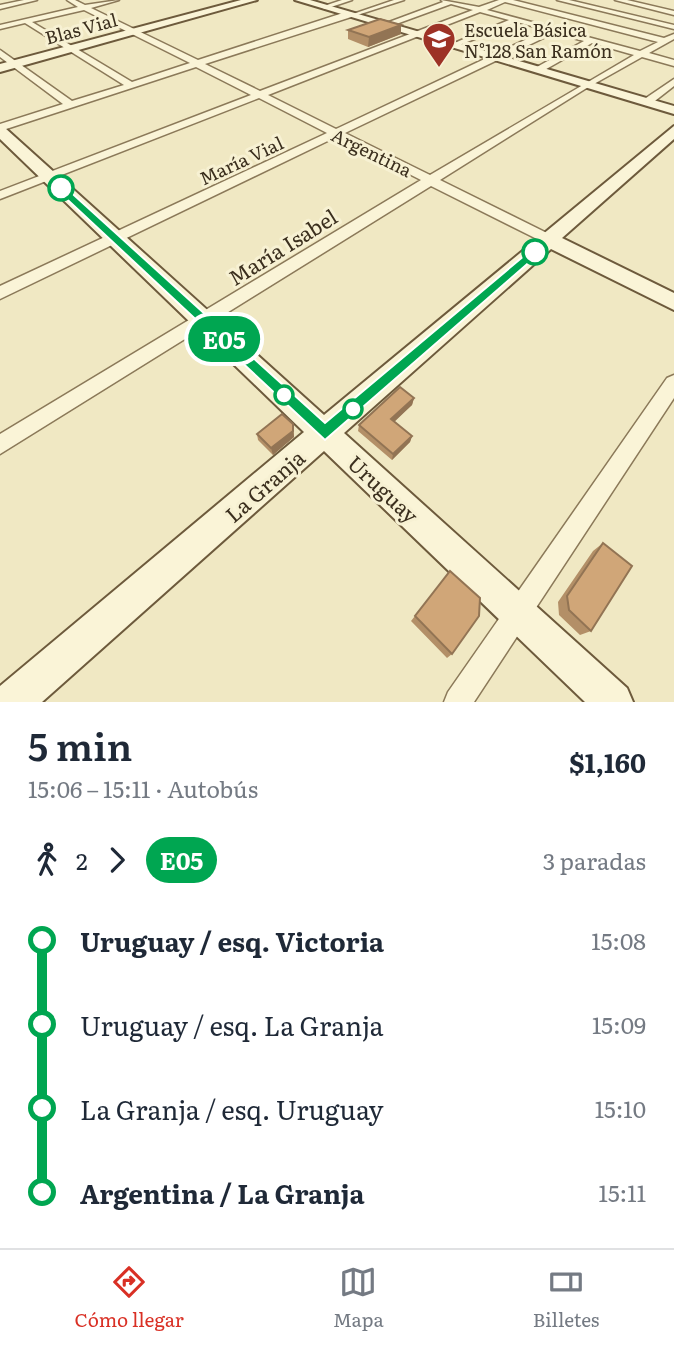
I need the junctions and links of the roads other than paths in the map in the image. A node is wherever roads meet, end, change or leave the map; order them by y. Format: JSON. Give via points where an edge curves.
{"nodes":[{"id":1,"x":34,"y":0,"type":"edge"},
{"id":2,"x":70,"y":0,"type":"edge"},
{"id":3,"x":116,"y":0,"type":"edge"},
{"id":4,"x":252,"y":0,"type":"edge"},
{"id":5,"x":300,"y":0,"type":"edge"},
{"id":6,"x":349,"y":0,"type":"edge"},
{"id":7,"x":401,"y":0,"type":"edge"},
{"id":8,"x":505,"y":0,"type":"edge"},
{"id":9,"x":560,"y":0,"type":"edge"},
{"id":10,"x":618,"y":0,"type":"edge"},
{"id":11,"x":447,"y":1,"type":"edge"},
{"id":12,"x":0,"y":7,"type":"edge"},
{"id":13,"x":84,"y":7,"type":"junction"},
{"id":14,"x":325,"y":7,"type":"junction"},
{"id":15,"x":482,"y":10,"type":"junction"},
{"id":16,"x":674,"y":13,"type":"edge"},
{"id":17,"x":351,"y":15,"type":"junction"},
{"id":18,"x":516,"y":20,"type":"junction"},
{"id":19,"x":26,"y":21,"type":"junction"},
{"id":20,"x":385,"y":25,"type":"junction"},
{"id":21,"x":0,"y":27,"type":"edge"},
{"id":22,"x":674,"y":27,"type":"edge"},
{"id":23,"x":553,"y":30,"type":"junction"},
{"id":24,"x":133,"y":32,"type":"junction"},
{"id":25,"x":418,"y":35,"type":"junction"},
{"id":26,"x":674,"y":36,"type":"edge"},
{"id":27,"x":592,"y":40,"type":"junction"},
{"id":28,"x":665,"y":41,"type":"junction"},
{"id":29,"x":456,"y":46,"type":"junction"},
{"id":30,"x":71,"y":49,"type":"junction"},
{"id":31,"x":0,"y":53,"type":"edge"},
{"id":32,"x":642,"y":54,"type":"junction"},
{"id":33,"x":497,"y":58,"type":"junction"},
{"id":34,"x":674,"y":63,"type":"edge"},
{"id":35,"x":15,"y":64,"type":"junction"},
{"id":36,"x":196,"y":64,"type":"junction"},
{"id":37,"x":0,"y":68,"type":"edge"},
{"id":38,"x":538,"y":70,"type":"junction"},
{"id":39,"x":674,"y":82,"type":"edge"},
{"id":40,"x":131,"y":85,"type":"junction"},
{"id":41,"x":588,"y":85,"type":"junction"},
{"id":42,"x":258,"y":96,"type":"junction"},
{"id":43,"x":647,"y":102,"type":"junction"},
{"id":44,"x":71,"y":105,"type":"junction"},
{"id":45,"x":674,"y":110,"type":"edge"},
{"id":46,"x":0,"y":130,"type":"edge"},
{"id":47,"x":674,"y":131,"type":"edge"},
{"id":48,"x":336,"y":134,"type":"junction"},
{"id":49,"x":48,"y":176,"type":"junction"},
{"id":50,"x":429,"y":180,"type":"junction"},
{"id":51,"x":0,"y":195,"type":"edge"},
{"id":52,"x":115,"y":238,"type":"junction"},
{"id":53,"x":550,"y":240,"type":"junction"},
{"id":54,"x":0,"y":293,"type":"edge"},
{"id":55,"x":674,"y":302,"type":"edge"},
{"id":56,"x":204,"y":320,"type":"junction"},
{"id":57,"x":674,"y":383,"type":"edge"},
{"id":58,"x":325,"y":433,"type":"junction"},
{"id":59,"x":0,"y":445,"type":"edge"},
{"id":60,"x":518,"y":614,"type":"junction"},
{"id":61,"x":12,"y":702,"type":"edge"},
{"id":62,"x":458,"y":702,"type":"edge"},
{"id":63,"x":613,"y":702,"type":"edge"}],
"edges":[{"from":1,"to":12,"type":"street"},
{"from":2,"to":13,"type":"street","name":"Argentina"},
{"from":3,"to":13,"type":"street"},
{"from":4,"to":24,"type":"main road","name":"Blas Vial"},
{"from":5,"to":14,"type":"main road"},
{"from":6,"to":14,"type":"street"},
{"from":7,"to":17,"type":"street"},
{"from":8,"to":15,"type":"street"},
{"from":8,"to":28,"type":"street"},
{"from":9,"to":22,"type":"street"},
{"from":10,"to":16,"type":"street"},
{"from":11,"to":15,"type":"street"},
{"from":11,"to":20,"type":"street"},
{"from":13,"to":19,"type":"street"},
{"from":13,"to":24,"type":"street","name":"Argentina"},
{"from":14,"to":17,"type":"main road"},
{"from":15,"to":18,"type":"street"},
{"from":15,"to":25,"type":"street"},
{"from":17,"to":20,"type":"main road"},
{"from":17,"to":36,"type":"street"},
{"from":18,"to":23,"type":"street"},
{"from":18,"to":29,"type":"street"},
{"from":19,"to":21,"type":"street"},
{"from":19,"to":30,"type":"street"},
{"from":20,"to":25,"type":"main road"},
{"from":23,"to":27,"type":"street"},
{"from":23,"to":33,"type":"street","name":"María Vial"},
{"from":24,"to":30,"type":"main road","name":"Blas Vial"},
{"from":24,"to":36,"type":"street","name":"Argentina"},
{"from":25,"to":29,"type":"main road"},
{"from":25,"to":42,"type":"street"},
{"from":26,"to":28,"type":"street","name":"María Isabel"},
{"from":27,"to":32,"type":"street"},
{"from":27,"to":38,"type":"street"},
{"from":28,"to":32,"type":"street","name":"María Isabel"},
{"from":29,"to":33,"type":"main road"},
{"from":30,"to":35,"type":"main road","name":"Blas Vial"},
{"from":30,"to":40,"type":"street"},
{"from":31,"to":35,"type":"street"},
{"from":32,"to":34,"type":"street"},
{"from":32,"to":41,"type":"street","name":"María Isabel"},
{"from":33,"to":38,"type":"main road"},
{"from":33,"to":48,"type":"street","name":"María Vial"},
{"from":35,"to":37,"type":"main road","name":"Blas Vial"},
{"from":35,"to":44,"type":"street"},
{"from":36,"to":40,"type":"street"},
{"from":36,"to":42,"type":"street","name":"Argentina"},
{"from":38,"to":41,"type":"main road"},
{"from":39,"to":43,"type":"street"},
{"from":40,"to":44,"type":"street"},
{"from":41,"to":43,"type":"main road"},
{"from":41,"to":50,"type":"street","name":"María Isabel"},
{"from":42,"to":48,"type":"street","name":"Argentina"},
{"from":42,"to":49,"type":"street"},
{"from":43,"to":45,"type":"main road"},
{"from":44,"to":46,"type":"street"},
{"from":46,"to":49,"type":"main road","name":"Uruguay"},
{"from":47,"to":53,"type":"main road","name":"La Granja"},
{"from":48,"to":50,"type":"street","name":"Argentina"},
{"from":48,"to":52,"type":"street","name":"María Vial"},
{"from":49,"to":51,"type":"street"},
{"from":49,"to":52,"type":"main road","name":"Uruguay"},
{"from":50,"to":53,"type":"street","name":"Argentina"},
{"from":50,"to":56,"type":"street","name":"María Isabel"},
{"from":52,"to":54,"type":"street","name":"María Vial"},
{"from":52,"to":56,"type":"main road","name":"Uruguay"},
{"from":53,"to":55,"type":"main road","name":"Argentina"},
{"from":53,"to":58,"type":"main road","name":"La Granja"},
{"from":56,"to":58,"type":"main road","name":"Uruguay"},
{"from":56,"to":59,"type":"street","name":"María Isabel"},
{"from":57,"to":60,"type":"street"},
{"from":58,"to":60,"type":"main road","name":"Uruguay"},
{"from":58,"to":61,"type":"main road","name":"La Granja"},
{"from":60,"to":62,"type":"street"},
{"from":60,"to":63,"type":"main road","name":"Uruguay"}]}
